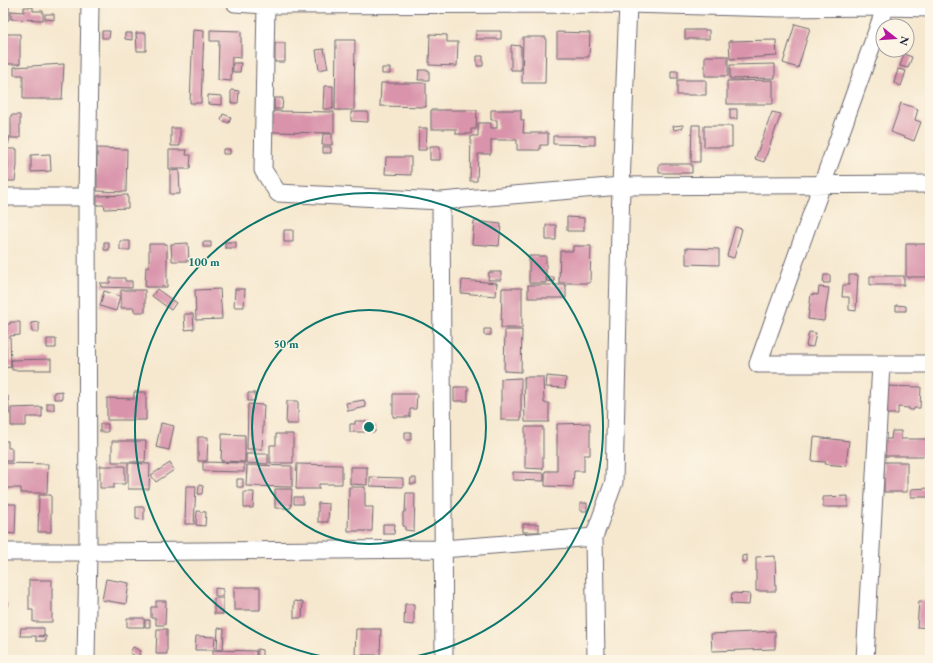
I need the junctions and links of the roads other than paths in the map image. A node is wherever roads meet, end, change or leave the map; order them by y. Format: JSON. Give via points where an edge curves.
{"nodes":[{"id":1,"x":90,"y":3,"type":"edge"},
{"id":2,"x":235,"y":3,"type":"edge"},
{"id":3,"x":266,"y":4,"type":"edge"},
{"id":4,"x":628,"y":4,"type":"edge"},
{"id":5,"x":886,"y":5,"type":"edge"},
{"id":6,"x":930,"y":8,"type":"edge"},
{"id":7,"x":930,"y":184,"type":"edge"},
{"id":8,"x":822,"y":185,"type":"junction"},
{"id":9,"x":621,"y":186,"type":"junction"},
{"id":10,"x":3,"y":197,"type":"edge"},
{"id":11,"x":87,"y":197,"type":"junction"},
{"id":12,"x":441,"y":201,"type":"junction"},
{"id":13,"x":880,"y":364,"type":"junction"},
{"id":14,"x":930,"y":364,"type":"edge"},
{"id":15,"x":594,"y":537,"type":"junction"},
{"id":16,"x":443,"y":549,"type":"junction"},
{"id":17,"x":3,"y":552,"type":"edge"},
{"id":18,"x":88,"y":552,"type":"junction"},
{"id":19,"x":86,"y":660,"type":"edge"},
{"id":20,"x":444,"y":660,"type":"edge"},
{"id":21,"x":596,"y":660,"type":"edge"},
{"id":22,"x":865,"y":660,"type":"edge"}],
"edges":[{"from":1,"to":11,"type":"street"},
{"from":2,"to":3,"type":"street"},
{"from":3,"to":4,"type":"street"},
{"from":3,"to":12,"type":"street","via":[[263,170],[278,193]]},
{"from":4,"to":5,"type":"street","via":[[779,8]]},
{"from":4,"to":9,"type":"street"},
{"from":5,"to":6,"type":"street"},
{"from":5,"to":8,"type":"street"},
{"from":7,"to":8,"type":"street"},
{"from":8,"to":9,"type":"street"},
{"from":8,"to":13,"type":"street","via":[[758,364]]},
{"from":9,"to":12,"type":"street"},
{"from":9,"to":15,"type":"street","via":[[614,482]]},
{"from":10,"to":11,"type":"street"},
{"from":11,"to":18,"type":"street"},
{"from":12,"to":16,"type":"street"},
{"from":13,"to":14,"type":"street"},
{"from":13,"to":22,"type":"street"},
{"from":15,"to":16,"type":"street"},
{"from":15,"to":21,"type":"street"},
{"from":16,"to":18,"type":"street"},
{"from":16,"to":20,"type":"street"},
{"from":17,"to":18,"type":"street"},
{"from":18,"to":19,"type":"street"}]}
